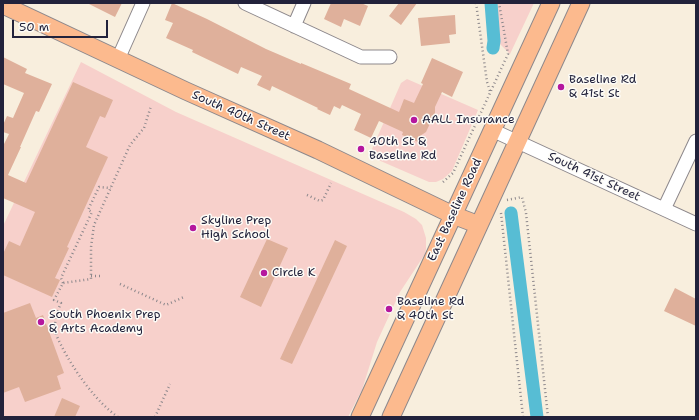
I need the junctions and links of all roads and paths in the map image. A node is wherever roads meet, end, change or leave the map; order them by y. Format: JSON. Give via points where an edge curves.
{"nodes":[{"id":1,"x":143,"y":3,"type":"edge"},
{"id":2,"x":245,"y":3,"type":"edge"},
{"id":3,"x":304,"y":3,"type":"edge"},
{"id":4,"x":476,"y":3,"type":"edge"},
{"id":5,"x":499,"y":3,"type":"edge"},
{"id":6,"x":551,"y":3,"type":"edge"},
{"id":7,"x":581,"y":3,"type":"edge"},
{"id":8,"x":3,"y":5,"type":"edge"},
{"id":9,"x":294,"y":26,"type":"junction"},
{"id":10,"x":390,"y":57,"type":"dead end"},
{"id":11,"x":118,"y":59,"type":"junction"},
{"id":12,"x":490,"y":92,"type":"junction"},
{"id":13,"x":151,"y":106,"type":"dead end"},
{"id":14,"x":492,"y":130,"type":"junction"},
{"id":15,"x":517,"y":141,"type":"junction"},
{"id":16,"x":696,"y":141,"type":"edge"},
{"id":17,"x":444,"y":182,"type":"dead end"},
{"id":18,"x":331,"y":183,"type":"dead end"},
{"id":19,"x":111,"y":188,"type":"junction"},
{"id":20,"x":306,"y":195,"type":"dead end"},
{"id":21,"x":503,"y":205,"type":"dead end"},
{"id":22,"x":501,"y":209,"type":"dead end"},
{"id":23,"x":664,"y":209,"type":"junction"},
{"id":24,"x":453,"y":215,"type":"junction"},
{"id":25,"x":696,"y":224,"type":"edge"},
{"id":26,"x":479,"y":225,"type":"junction"},
{"id":27,"x":91,"y":276,"type":"junction"},
{"id":28,"x":103,"y":276,"type":"dead end"},
{"id":29,"x":63,"y":283,"type":"junction"},
{"id":30,"x":120,"y":284,"type":"dead end"},
{"id":31,"x":184,"y":297,"type":"dead end"},
{"id":32,"x":170,"y":384,"type":"dead end"},
{"id":33,"x":118,"y":417,"type":"edge"},
{"id":34,"x":155,"y":417,"type":"edge"},
{"id":35,"x":360,"y":417,"type":"edge"},
{"id":36,"x":391,"y":417,"type":"edge"},
{"id":37,"x":523,"y":417,"type":"edge"},
{"id":38,"x":548,"y":417,"type":"edge"}],
"edges":[{"from":1,"to":11,"type":"street"},
{"from":2,"to":9,"type":"street"},
{"from":3,"to":9,"type":"street"},
{"from":4,"to":12,"type":"path"},
{"from":5,"to":12,"type":"path","via":[[508,54]]},
{"from":6,"to":14,"type":"main road","name":"East Baseline Road"},
{"from":7,"to":15,"type":"main road"},
{"from":8,"to":11,"type":"main road","name":"South 40th Street"},
{"from":9,"to":10,"type":"street","via":[[361,57]]},
{"from":11,"to":24,"type":"main road","name":"South 40th Street"},
{"from":12,"to":17,"type":"path","via":[[453,173]]},
{"from":13,"to":19,"type":"path","via":[[144,128],[130,145]]},
{"from":14,"to":15,"type":"street","name":"South 41st Street"},
{"from":14,"to":24,"type":"main road","name":"East Baseline Road"},
{"from":15,"to":23,"type":"street","name":"South 41st Street"},
{"from":15,"to":26,"type":"main road"},
{"from":16,"to":23,"type":"street"},
{"from":18,"to":20,"type":"path","via":[[323,200]]},
{"from":19,"to":27,"type":"path","via":[[94,225]]},
{"from":19,"to":29,"type":"path","via":[[99,187],[88,210],[92,212],[61,278]]},
{"from":21,"to":38,"type":"path","via":[[505,200],[522,197],[526,213]]},
{"from":22,"to":37,"type":"path"},
{"from":23,"to":25,"type":"street","name":"South 41st Street"},
{"from":24,"to":26,"type":"main road","name":"South 40th Street"},
{"from":24,"to":35,"type":"main road","name":"East Baseline Road"},
{"from":26,"to":36,"type":"main road"},
{"from":27,"to":28,"type":"path"},
{"from":27,"to":29,"type":"path","via":[[91,279]]},
{"from":29,"to":33,"type":"path","via":[[54,300],[61,303],[56,313],[56,333],[70,362],[97,397]]},
{"from":30,"to":31,"type":"path","via":[[166,305]]},
{"from":32,"to":34,"type":"path"}]}
